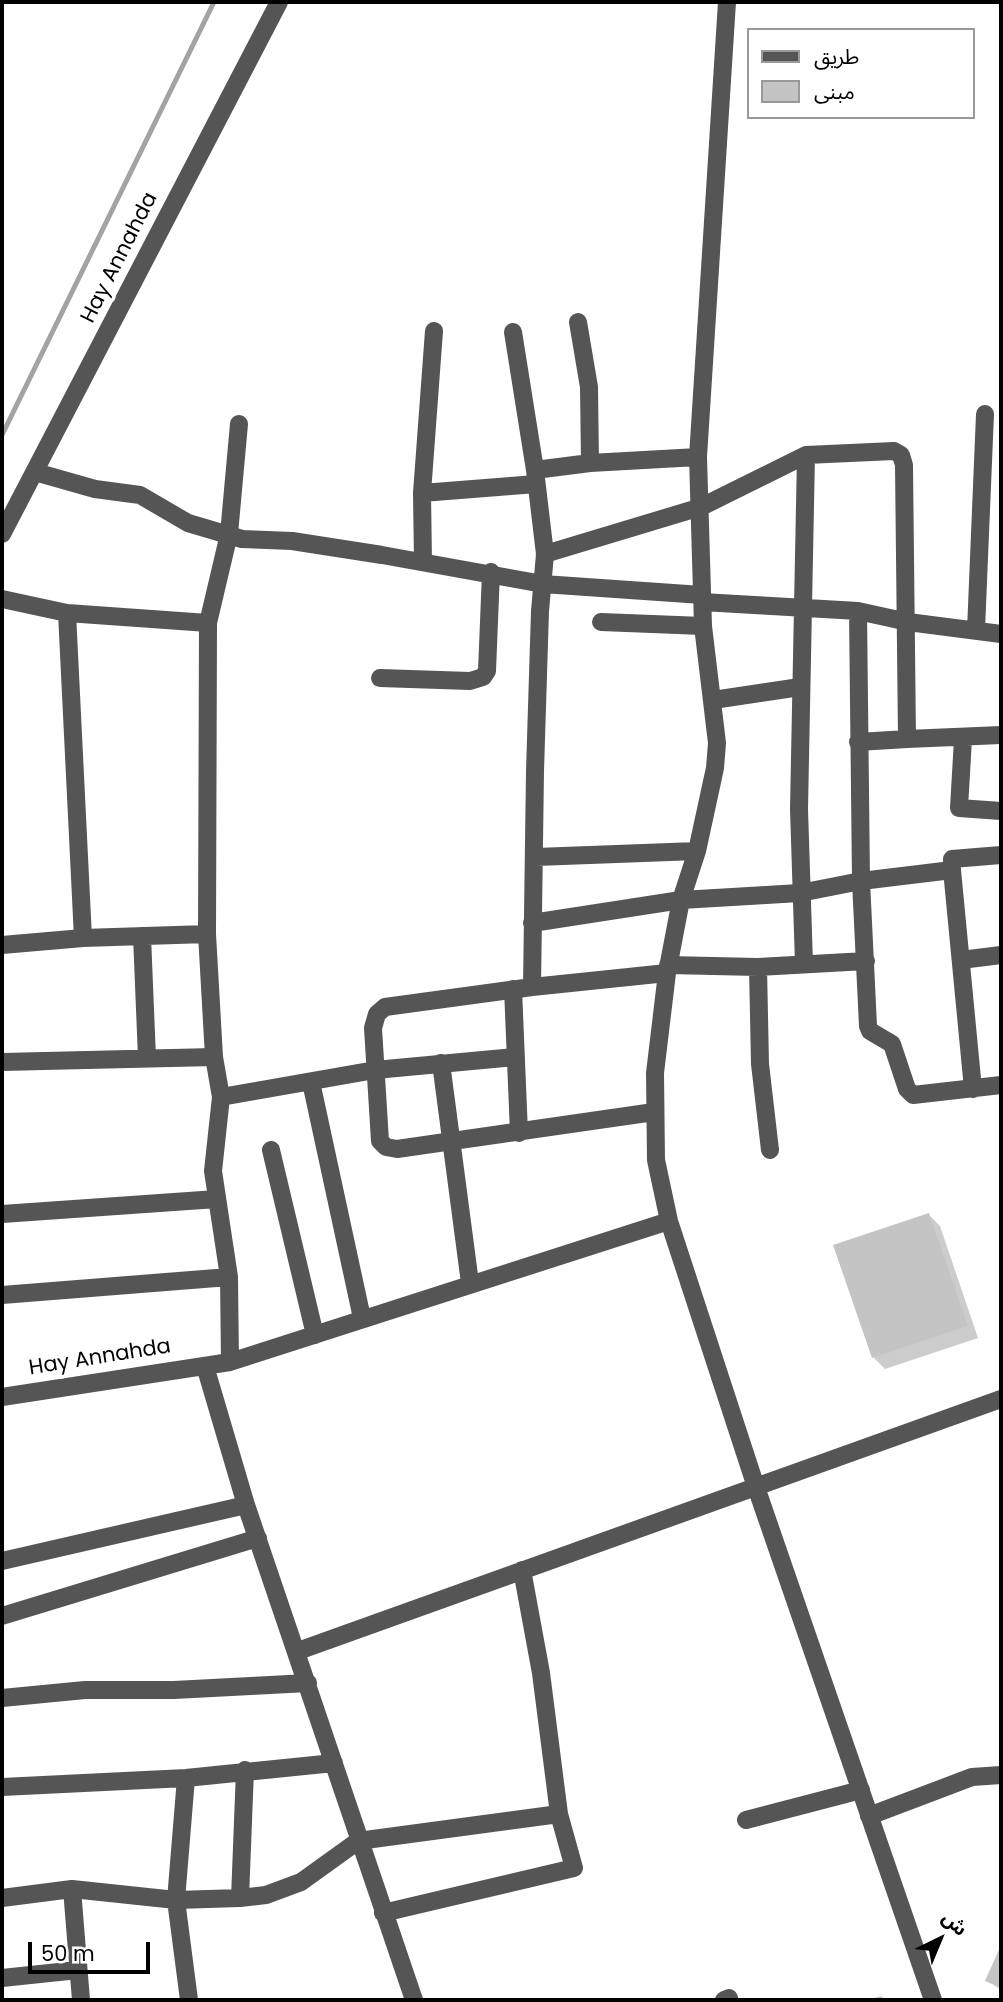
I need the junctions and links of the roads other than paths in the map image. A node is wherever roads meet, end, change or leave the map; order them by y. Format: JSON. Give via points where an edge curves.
{"nodes":[{"id":1,"x":279,"y":2,"type":"edge"},
{"id":2,"x":727,"y":2,"type":"edge"},
{"id":3,"x":578,"y":322,"type":"dead end"},
{"id":4,"x":435,"y":331,"type":"dead end"},
{"id":5,"x":513,"y":332,"type":"dead end"},
{"id":6,"x":985,"y":414,"type":"dead end"},
{"id":7,"x":239,"y":424,"type":"dead end"},
{"id":8,"x":806,"y":455,"type":"junction"},
{"id":9,"x":698,"y":457,"type":"junction"},
{"id":10,"x":590,"y":463,"type":"junction"},
{"id":11,"x":35,"y":472,"type":"junction"},
{"id":12,"x":535,"y":477,"type":"junction"},
{"id":13,"x":422,"y":493,"type":"junction"},
{"id":14,"x":701,"y":507,"type":"junction"},
{"id":15,"x":2,"y":534,"type":"edge"},
{"id":16,"x":229,"y":534,"type":"junction"},
{"id":17,"x":545,"y":554,"type":"junction"},
{"id":18,"x":423,"y":562,"type":"junction"},
{"id":19,"x":491,"y":572,"type":"junction"},
{"id":20,"x":543,"y":584,"type":"junction"},
{"id":21,"x":702,"y":598,"type":"junction"},
{"id":22,"x":2,"y":599,"type":"edge"},
{"id":23,"x":803,"y":606,"type":"junction"},
{"id":24,"x":858,"y":611,"type":"junction"},
{"id":25,"x":67,"y":613,"type":"junction"},
{"id":26,"x":601,"y":622,"type":"dead end"},
{"id":27,"x":908,"y":622,"type":"junction"},
{"id":28,"x":208,"y":623,"type":"junction"},
{"id":29,"x":703,"y":626,"type":"junction"},
{"id":30,"x":976,"y":630,"type":"junction"},
{"id":31,"x":1001,"y":634,"type":"edge"},
{"id":32,"x":380,"y":678,"type":"dead end"},
{"id":33,"x":800,"y":687,"type":"junction"},
{"id":34,"x":713,"y":700,"type":"junction"},
{"id":35,"x":1001,"y":736,"type":"edge"},
{"id":36,"x":907,"y":739,"type":"junction"},
{"id":37,"x":963,"y":739,"type":"junction"},
{"id":38,"x":858,"y":742,"type":"junction"},
{"id":39,"x":1001,"y":811,"type":"edge"},
{"id":40,"x":697,"y":851,"type":"junction"},
{"id":41,"x":1001,"y":855,"type":"edge"},
{"id":42,"x":536,"y":857,"type":"junction"},
{"id":43,"x":952,"y":870,"type":"junction"},
{"id":44,"x":861,"y":881,"type":"junction"},
{"id":45,"x":800,"y":893,"type":"junction"},
{"id":46,"x":681,"y":900,"type":"junction"},
{"id":47,"x":532,"y":923,"type":"junction"},
{"id":48,"x":206,"y":934,"type":"junction"},
{"id":49,"x":142,"y":936,"type":"junction"},
{"id":50,"x":83,"y":938,"type":"junction"},
{"id":51,"x":2,"y":945,"type":"edge"},
{"id":52,"x":1001,"y":955,"type":"edge"},
{"id":53,"x":961,"y":960,"type":"junction"},
{"id":54,"x":866,"y":961,"type":"junction"},
{"id":55,"x":804,"y":964,"type":"junction"},
{"id":56,"x":758,"y":967,"type":"junction"},
{"id":57,"x":667,"y":969,"type":"junction"},
{"id":58,"x":532,"y":987,"type":"junction"},
{"id":59,"x":513,"y":989,"type":"junction"},
{"id":60,"x":214,"y":1057,"type":"junction"},
{"id":61,"x":515,"y":1057,"type":"junction"},
{"id":62,"x":147,"y":1058,"type":"junction"},
{"id":63,"x":2,"y":1062,"type":"edge"},
{"id":64,"x":441,"y":1063,"type":"junction"},
{"id":65,"x":375,"y":1070,"type":"junction"},
{"id":66,"x":311,"y":1082,"type":"junction"},
{"id":67,"x":1001,"y":1085,"type":"edge"},
{"id":68,"x":973,"y":1089,"type":"junction"},
{"id":69,"x":221,"y":1097,"type":"junction"},
{"id":70,"x":654,"y":1112,"type":"junction"},
{"id":71,"x":519,"y":1133,"type":"junction"},
{"id":72,"x":452,"y":1141,"type":"junction"},
{"id":73,"x":271,"y":1150,"type":"dead end"},
{"id":74,"x":770,"y":1150,"type":"dead end"},
{"id":75,"x":217,"y":1199,"type":"junction"},
{"id":76,"x":2,"y":1214,"type":"edge"},
{"id":77,"x":669,"y":1221,"type":"junction"},
{"id":78,"x":229,"y":1277,"type":"junction"},
{"id":79,"x":470,"y":1283,"type":"junction"},
{"id":80,"x":2,"y":1295,"type":"edge"},
{"id":81,"x":362,"y":1318,"type":"junction"},
{"id":82,"x":315,"y":1335,"type":"junction"},
{"id":83,"x":230,"y":1362,"type":"junction"},
{"id":84,"x":205,"y":1366,"type":"junction"},
{"id":85,"x":2,"y":1397,"type":"edge"},
{"id":86,"x":1001,"y":1399,"type":"edge"},
{"id":87,"x":756,"y":1487,"type":"junction"},
{"id":88,"x":246,"y":1505,"type":"junction"},
{"id":89,"x":258,"y":1538,"type":"junction"},
{"id":90,"x":2,"y":1561,"type":"edge"},
{"id":91,"x":522,"y":1570,"type":"junction"},
{"id":92,"x":2,"y":1616,"type":"edge"},
{"id":93,"x":298,"y":1651,"type":"junction"},
{"id":94,"x":308,"y":1683,"type":"junction"},
{"id":95,"x":2,"y":1698,"type":"edge"},
{"id":96,"x":334,"y":1763,"type":"junction"},
{"id":97,"x":245,"y":1770,"type":"junction"},
{"id":98,"x":1001,"y":1775,"type":"edge"},
{"id":99,"x":186,"y":1778,"type":"junction"},
{"id":100,"x":2,"y":1787,"type":"edge"},
{"id":101,"x":861,"y":1790,"type":"junction"},
{"id":102,"x":559,"y":1814,"type":"junction"},
{"id":103,"x":869,"y":1816,"type":"junction"},
{"id":104,"x":746,"y":1820,"type":"dead end"},
{"id":105,"x":358,"y":1841,"type":"junction"},
{"id":106,"x":72,"y":1889,"type":"junction"},
{"id":107,"x":2,"y":1898,"type":"edge"},
{"id":108,"x":240,"y":1898,"type":"junction"},
{"id":109,"x":176,"y":1900,"type":"junction"},
{"id":110,"x":383,"y":1913,"type":"junction"},
{"id":111,"x":78,"y":1970,"type":"junction"},
{"id":112,"x":2,"y":1978,"type":"edge"},
{"id":113,"x":81,"y":2000,"type":"edge"},
{"id":114,"x":188,"y":2000,"type":"edge"},
{"id":115,"x":414,"y":2000,"type":"edge"},
{"id":116,"x":933,"y":2000,"type":"edge"}],
"edges":[{"from":1,"to":11,"type":"street","name":"Hay Annahda"},
{"from":2,"to":9,"type":"street"},
{"from":3,"to":10,"type":"street","via":[[589,387]]},
{"from":4,"to":13,"type":"street"},
{"from":5,"to":12,"type":"street"},
{"from":6,"to":30,"type":"street"},
{"from":7,"to":16,"type":"street"},
{"from":8,"to":14,"type":"street"},
{"from":8,"to":23,"type":"street"},
{"from":8,"to":27,"type":"street","via":[[894,451],[901,455]]},
{"from":9,"to":10,"type":"street"},
{"from":9,"to":14,"type":"street"},
{"from":10,"to":12,"type":"street"},
{"from":11,"to":15,"type":"street","name":"Hay Annahda"},
{"from":11,"to":16,"type":"street","via":[[95,489],[140,495],[188,523]]},
{"from":12,"to":13,"type":"street"},
{"from":12,"to":17,"type":"street"},
{"from":13,"to":18,"type":"street"},
{"from":14,"to":17,"type":"street"},
{"from":14,"to":21,"type":"street"},
{"from":16,"to":18,"type":"street","via":[[242,540],[292,541]]},
{"from":16,"to":28,"type":"street"},
{"from":17,"to":20,"type":"street"},
{"from":18,"to":19,"type":"street"},
{"from":19,"to":20,"type":"street"},
{"from":19,"to":32,"type":"street","via":[[487,671],[483,677],[470,681]]},
{"from":20,"to":21,"type":"street"},
{"from":20,"to":42,"type":"street"},
{"from":21,"to":23,"type":"street"},
{"from":21,"to":29,"type":"street"},
{"from":22,"to":25,"type":"street"},
{"from":23,"to":24,"type":"street"},
{"from":23,"to":33,"type":"street"},
{"from":24,"to":27,"type":"street"},
{"from":24,"to":38,"type":"street"},
{"from":25,"to":28,"type":"street"},
{"from":25,"to":50,"type":"street"},
{"from":26,"to":29,"type":"street"},
{"from":27,"to":30,"type":"street"},
{"from":27,"to":36,"type":"street"},
{"from":28,"to":48,"type":"street"},
{"from":29,"to":34,"type":"street"},
{"from":30,"to":31,"type":"street"},
{"from":33,"to":34,"type":"street"},
{"from":33,"to":45,"type":"street"},
{"from":34,"to":40,"type":"street","via":[[715,768]]},
{"from":35,"to":37,"type":"street"},
{"from":36,"to":37,"type":"street"},
{"from":36,"to":38,"type":"street"},
{"from":37,"to":39,"type":"street","via":[[959,808]]},
{"from":38,"to":44,"type":"street"},
{"from":40,"to":42,"type":"street"},
{"from":40,"to":46,"type":"street"},
{"from":41,"to":43,"type":"street","via":[[952,859]]},
{"from":42,"to":47,"type":"street"},
{"from":43,"to":44,"type":"street"},
{"from":43,"to":53,"type":"street"},
{"from":44,"to":45,"type":"street"},
{"from":44,"to":54,"type":"street"},
{"from":45,"to":46,"type":"street"},
{"from":45,"to":55,"type":"street"},
{"from":46,"to":47,"type":"street"},
{"from":46,"to":57,"type":"street"},
{"from":47,"to":58,"type":"street"},
{"from":48,"to":49,"type":"street"},
{"from":48,"to":60,"type":"street"},
{"from":49,"to":50,"type":"street"},
{"from":49,"to":62,"type":"street"},
{"from":50,"to":51,"type":"street"},
{"from":52,"to":53,"type":"street"},
{"from":53,"to":68,"type":"street"},
{"from":54,"to":55,"type":"street"},
{"from":54,"to":68,"type":"street","via":[[868,1026],[892,1044],[907,1089],[921,1097]]},
{"from":55,"to":56,"type":"street"},
{"from":56,"to":57,"type":"street"},
{"from":56,"to":74,"type":"street","via":[[760,1065]]},
{"from":57,"to":58,"type":"street"},
{"from":57,"to":70,"type":"street"},
{"from":58,"to":59,"type":"street"},
{"from":59,"to":61,"type":"street"},
{"from":59,"to":65,"type":"street","via":[[385,1007],[373,1028]]},
{"from":60,"to":62,"type":"street"},
{"from":60,"to":69,"type":"street"},
{"from":61,"to":64,"type":"street"},
{"from":61,"to":71,"type":"street"},
{"from":62,"to":63,"type":"street"},
{"from":64,"to":65,"type":"street"},
{"from":64,"to":72,"type":"street"},
{"from":65,"to":66,"type":"street"},
{"from":65,"to":72,"type":"street","via":[[380,1141],[386,1147]]},
{"from":66,"to":69,"type":"street"},
{"from":66,"to":81,"type":"street"},
{"from":67,"to":68,"type":"street"},
{"from":69,"to":75,"type":"street","via":[[213,1171]]},
{"from":70,"to":71,"type":"street"},
{"from":70,"to":77,"type":"street","via":[[656,1160]]},
{"from":71,"to":72,"type":"street"},
{"from":72,"to":79,"type":"street"},
{"from":73,"to":82,"type":"street"},
{"from":75,"to":76,"type":"street"},
{"from":75,"to":78,"type":"street"},
{"from":77,"to":79,"type":"street","name":"Hay Annahda"},
{"from":77,"to":87,"type":"street"},
{"from":78,"to":80,"type":"street"},
{"from":78,"to":83,"type":"street"},
{"from":79,"to":81,"type":"street","name":"Hay Annahda"},
{"from":81,"to":82,"type":"street","name":"Hay Annahda"},
{"from":82,"to":83,"type":"street","name":"Hay Annahda"},
{"from":83,"to":84,"type":"street","name":"Hay Annahda"},
{"from":84,"to":85,"type":"street","name":"Hay Annahda"},
{"from":84,"to":88,"type":"street"},
{"from":86,"to":87,"type":"street"},
{"from":87,"to":91,"type":"street"},
{"from":87,"to":101,"type":"street"},
{"from":88,"to":89,"type":"street"},
{"from":88,"to":90,"type":"street"},
{"from":89,"to":92,"type":"street"},
{"from":89,"to":93,"type":"street"},
{"from":91,"to":93,"type":"street"},
{"from":91,"to":102,"type":"street"},
{"from":93,"to":94,"type":"street"},
{"from":94,"to":95,"type":"street","via":[[85,1690]]},
{"from":94,"to":96,"type":"street"},
{"from":96,"to":97,"type":"street"},
{"from":96,"to":105,"type":"street"},
{"from":97,"to":99,"type":"street"},
{"from":97,"to":108,"type":"street"},
{"from":98,"to":103,"type":"street","via":[[972,1777]]},
{"from":99,"to":100,"type":"street"},
{"from":99,"to":109,"type":"street"},
{"from":101,"to":103,"type":"street"},
{"from":101,"to":104,"type":"street"},
{"from":102,"to":105,"type":"street"},
{"from":102,"to":110,"type":"street","via":[[575,1864],[572,1870]]},
{"from":103,"to":116,"type":"street"},
{"from":105,"to":108,"type":"street","via":[[301,1882],[266,1895]]},
{"from":105,"to":110,"type":"street"},
{"from":106,"to":107,"type":"street"},
{"from":106,"to":109,"type":"street"},
{"from":106,"to":111,"type":"street"},
{"from":108,"to":109,"type":"street"},
{"from":109,"to":114,"type":"street"},
{"from":110,"to":115,"type":"street"},
{"from":111,"to":112,"type":"street"},
{"from":111,"to":113,"type":"street"}]}
